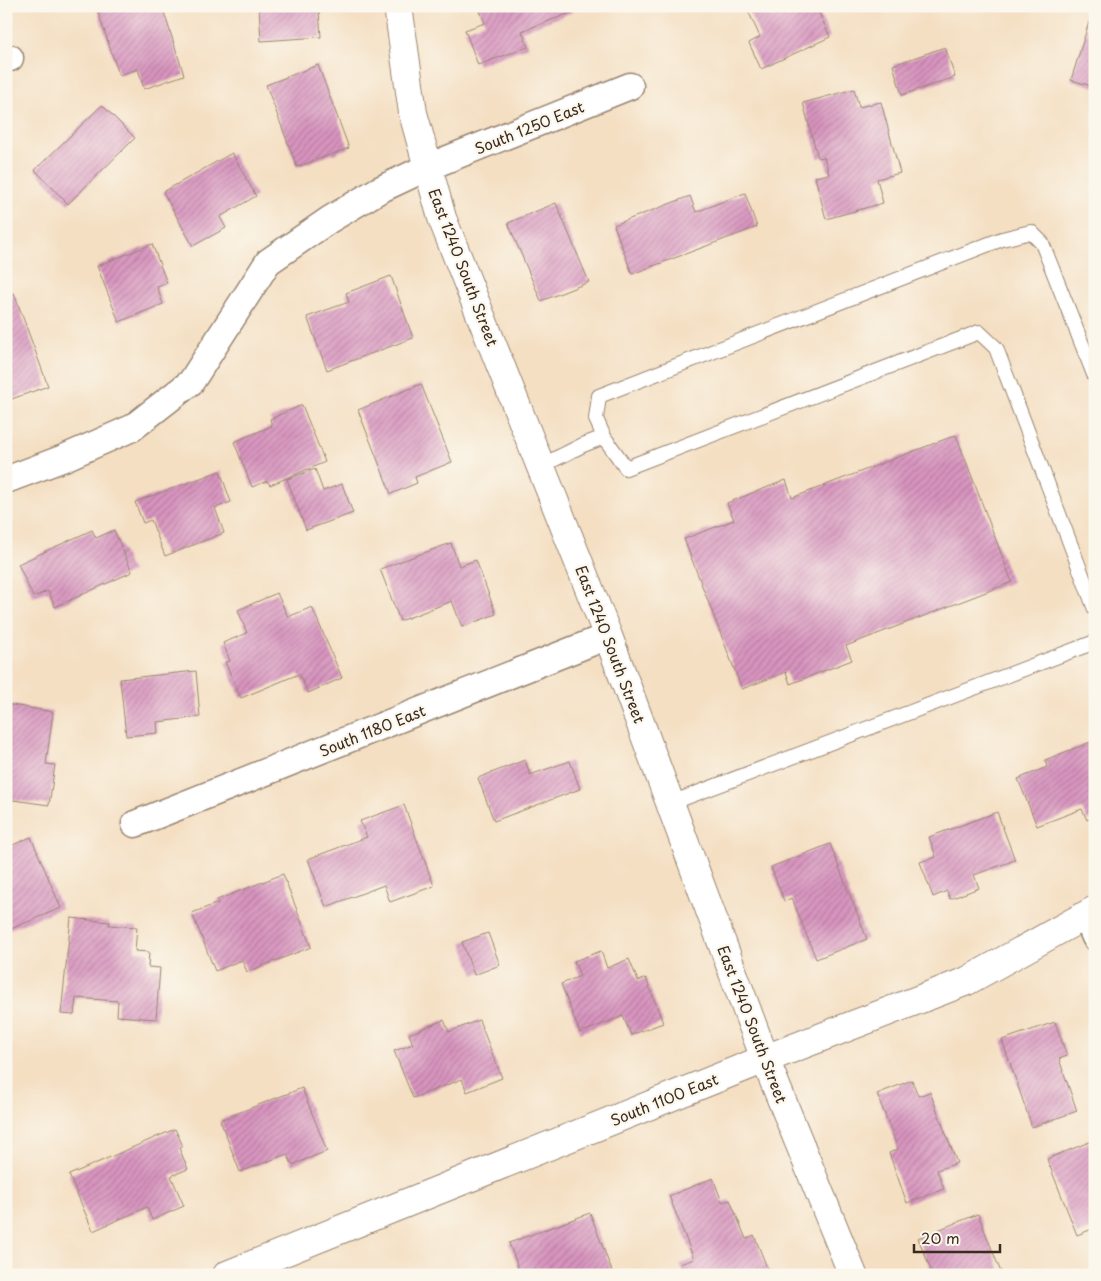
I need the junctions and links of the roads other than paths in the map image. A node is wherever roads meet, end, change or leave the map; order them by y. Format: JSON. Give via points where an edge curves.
{"nodes":[{"id":1,"x":398,"y":6,"type":"edge"},
{"id":2,"x":630,"y":86,"type":"dead end"},
{"id":3,"x":428,"y":167,"type":"junction"},
{"id":4,"x":1095,"y":377,"type":"edge"},
{"id":5,"x":604,"y":437,"type":"junction"},
{"id":6,"x":541,"y":466,"type":"junction"},
{"id":7,"x":6,"y":480,"type":"edge"},
{"id":8,"x":1095,"y":609,"type":"edge"},
{"id":9,"x":608,"y":636,"type":"junction"},
{"id":10,"x":1095,"y":642,"type":"edge"},
{"id":11,"x":670,"y":803,"type":"junction"},
{"id":12,"x":135,"y":824,"type":"dead end"},
{"id":13,"x":1092,"y":921,"type":"edge"},
{"id":14,"x":765,"y":1059,"type":"junction"},
{"id":15,"x":227,"y":1275,"type":"edge"},
{"id":16,"x":853,"y":1275,"type":"edge"}],
"edges":[{"from":1,"to":3,"type":"street","name":"East 1240 South Street","via":[[413,112]]},
{"from":2,"to":3,"type":"street","name":"South 1250 East"},
{"from":3,"to":6,"type":"street","name":"East 1240 South Street","via":[[444,222]]},
{"from":3,"to":7,"type":"street","name":"South 1250 East","via":[[379,190],[268,262],[191,382],[132,428]]},
{"from":4,"to":5,"type":"lane","via":[[1042,242],[1031,232],[1002,239],[599,396],[596,418]]},
{"from":5,"to":6,"type":"lane"},
{"from":5,"to":8,"type":"lane","via":[[626,468],[979,332],[996,348]]},
{"from":6,"to":9,"type":"street","name":"East 1240 South Street"},
{"from":9,"to":11,"type":"street","name":"East 1240 South Street"},
{"from":9,"to":12,"type":"street","name":"South 1180 East"},
{"from":10,"to":11,"type":"lane"},
{"from":11,"to":14,"type":"street","name":"East 1240 South Street"},
{"from":13,"to":14,"type":"street","name":"South 1100 East","via":[[967,981]]},
{"from":14,"to":15,"type":"street","name":"South 1100 East"},
{"from":14,"to":16,"type":"street","name":"East 1240 South Street"}]}
